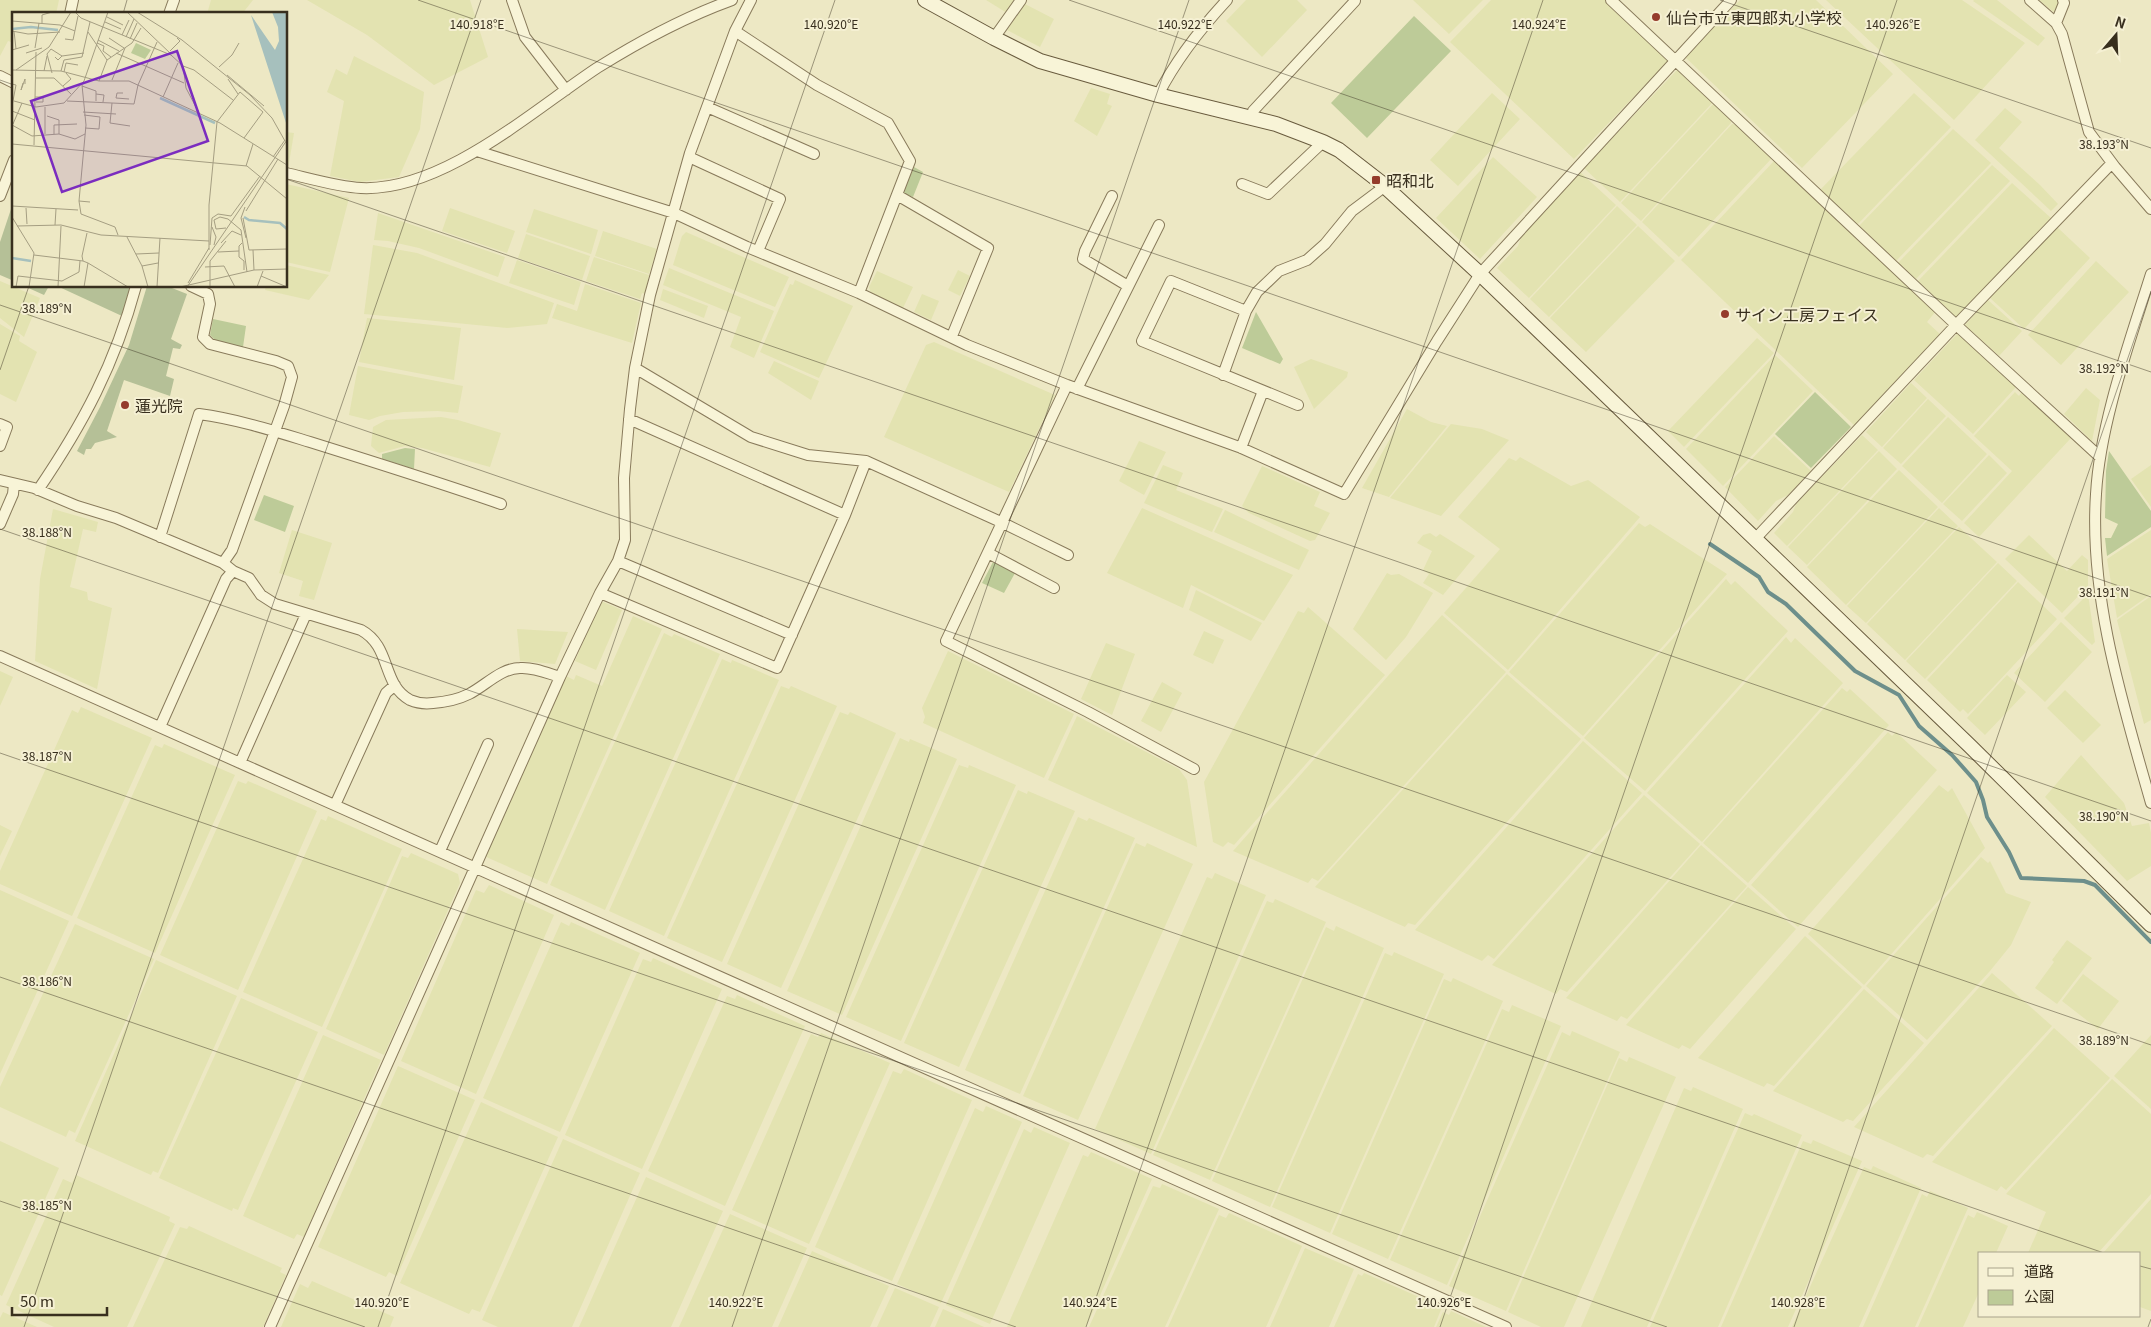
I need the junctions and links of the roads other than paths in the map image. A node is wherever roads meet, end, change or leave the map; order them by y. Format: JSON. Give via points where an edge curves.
{"nodes":[{"id":1,"x":174,"y":0,"type":"edge"},
{"id":2,"x":512,"y":0,"type":"edge"},
{"id":3,"x":732,"y":0,"type":"edge"},
{"id":4,"x":751,"y":0,"type":"edge"},
{"id":5,"x":925,"y":0,"type":"edge"},
{"id":6,"x":1021,"y":0,"type":"edge"},
{"id":7,"x":1228,"y":0,"type":"edge"},
{"id":8,"x":1611,"y":0,"type":"edge"},
{"id":9,"x":1732,"y":0,"type":"edge"},
{"id":10,"x":2030,"y":0,"type":"edge"},
{"id":11,"x":2063,"y":0,"type":"edge"},
{"id":12,"x":1355,"y":1,"type":"dead end"},
{"id":13,"x":170,"y":12,"type":"edge"},
{"id":14,"x":2056,"y":22,"type":"junction"},
{"id":15,"x":736,"y":31,"type":"junction"},
{"id":16,"x":994,"y":38,"type":"junction"},
{"id":17,"x":1676,"y":59,"type":"junction"},
{"id":18,"x":0,"y":76,"type":"edge"},
{"id":19,"x":12,"y":82,"type":"edge"},
{"id":20,"x":566,"y":90,"type":"junction"},
{"id":21,"x":1158,"y":95,"type":"junction"},
{"id":22,"x":707,"y":106,"type":"junction"},
{"id":23,"x":1251,"y":117,"type":"junction"},
{"id":24,"x":1322,"y":142,"type":"junction"},
{"id":25,"x":477,"y":151,"type":"junction"},
{"id":26,"x":814,"y":154,"type":"dead end"},
{"id":27,"x":690,"y":157,"type":"junction"},
{"id":28,"x":2112,"y":163,"type":"junction"},
{"id":29,"x":12,"y":165,"type":"edge"},
{"id":30,"x":288,"y":173,"type":"edge"},
{"id":31,"x":1242,"y":184,"type":"dead end"},
{"id":32,"x":1384,"y":187,"type":"junction"},
{"id":33,"x":1,"y":190,"type":"edge"},
{"id":34,"x":897,"y":195,"type":"junction"},
{"id":35,"x":1112,"y":196,"type":"dead end"},
{"id":36,"x":2151,"y":209,"type":"edge"},
{"id":37,"x":674,"y":213,"type":"junction"},
{"id":38,"x":1158,"y":225,"type":"dead end"},
{"id":39,"x":758,"y":251,"type":"junction"},
{"id":40,"x":1480,"y":274,"type":"junction"},
{"id":41,"x":2151,"y":274,"type":"edge"},
{"id":42,"x":1128,"y":286,"type":"junction"},
{"id":43,"x":135,"y":288,"type":"edge"},
{"id":44,"x":195,"y":288,"type":"edge"},
{"id":45,"x":859,"y":293,"type":"junction"},
{"id":46,"x":1246,"y":311,"type":"junction"},
{"id":47,"x":1956,"y":325,"type":"junction"},
{"id":48,"x":952,"y":336,"type":"junction"},
{"id":49,"x":635,"y":368,"type":"junction"},
{"id":50,"x":1223,"y":375,"type":"junction"},
{"id":51,"x":1067,"y":385,"type":"junction"},
{"id":52,"x":1077,"y":389,"type":"junction"},
{"id":53,"x":1263,"y":391,"type":"junction"},
{"id":54,"x":1298,"y":405,"type":"dead end"},
{"id":55,"x":630,"y":419,"type":"junction"},
{"id":56,"x":0,"y":424,"type":"edge"},
{"id":57,"x":274,"y":432,"type":"junction"},
{"id":58,"x":0,"y":446,"type":"edge"},
{"id":59,"x":1241,"y":448,"type":"junction"},
{"id":60,"x":2100,"y":457,"type":"junction"},
{"id":61,"x":866,"y":461,"type":"junction"},
{"id":62,"x":0,"y":480,"type":"edge"},
{"id":63,"x":14,"y":484,"type":"junction"},
{"id":64,"x":38,"y":490,"type":"junction"},
{"id":65,"x":501,"y":504,"type":"dead end"},
{"id":66,"x":845,"y":515,"type":"junction"},
{"id":67,"x":1003,"y":523,"type":"junction"},
{"id":68,"x":0,"y":524,"type":"edge"},
{"id":69,"x":160,"y":537,"type":"junction"},
{"id":70,"x":1755,"y":539,"type":"junction"},
{"id":71,"x":988,"y":553,"type":"junction"},
{"id":72,"x":1068,"y":555,"type":"dead end"},
{"id":73,"x":618,"y":561,"type":"junction"},
{"id":74,"x":223,"y":563,"type":"junction"},
{"id":75,"x":233,"y":571,"type":"junction"},
{"id":76,"x":1054,"y":588,"type":"dead end"},
{"id":77,"x":600,"y":593,"type":"junction"},
{"id":78,"x":306,"y":614,"type":"junction"},
{"id":79,"x":792,"y":635,"type":"junction"},
{"id":80,"x":0,"y":656,"type":"edge"},
{"id":81,"x":560,"y":678,"type":"junction"},
{"id":82,"x":395,"y":685,"type":"junction"},
{"id":83,"x":160,"y":727,"type":"junction"},
{"id":84,"x":488,"y":744,"type":"dead end"},
{"id":85,"x":240,"y":763,"type":"junction"},
{"id":86,"x":1194,"y":769,"type":"dead end"},
{"id":87,"x":2151,"y":803,"type":"edge"},
{"id":88,"x":335,"y":805,"type":"junction"},
{"id":89,"x":440,"y":851,"type":"junction"},
{"id":90,"x":476,"y":867,"type":"junction"},
{"id":91,"x":2151,"y":925,"type":"edge"},
{"id":92,"x":270,"y":1327,"type":"edge"},
{"id":93,"x":1506,"y":1327,"type":"edge"}],
"edges":[{"from":1,"to":13,"type":"street"},
{"from":2,"to":20,"type":"street","via":[[525,37]]},
{"from":3,"to":20,"type":"street","via":[[647,38]]},
{"from":4,"to":15,"type":"street"},
{"from":5,"to":16,"type":"street"},
{"from":6,"to":16,"type":"street"},
{"from":7,"to":21,"type":"street","via":[[1196,36]]},
{"from":8,"to":17,"type":"street"},
{"from":9,"to":17,"type":"street"},
{"from":10,"to":14,"type":"street"},
{"from":11,"to":14,"type":"street"},
{"from":12,"to":23,"type":"street","via":[[1253,111]]},
{"from":14,"to":28,"type":"street","via":[[2089,132]]},
{"from":15,"to":22,"type":"street"},
{"from":15,"to":34,"type":"street","via":[[818,85],[888,123],[910,161]]},
{"from":16,"to":21,"type":"street","via":[[1040,60]]},
{"from":17,"to":40,"type":"street"},
{"from":17,"to":47,"type":"street"},
{"from":18,"to":19,"type":"street"},
{"from":20,"to":25,"type":"street"},
{"from":21,"to":23,"type":"street"},
{"from":22,"to":26,"type":"street"},
{"from":22,"to":27,"type":"street"},
{"from":23,"to":24,"type":"street"},
{"from":24,"to":31,"type":"street","via":[[1268,194]]},
{"from":24,"to":32,"type":"street","via":[[1339,150]]},
{"from":25,"to":30,"type":"street","via":[[433,173],[393,185],[360,188]]},
{"from":25,"to":37,"type":"street"},
{"from":27,"to":37,"type":"street"},
{"from":27,"to":39,"type":"street","via":[[780,198]]},
{"from":28,"to":36,"type":"street"},
{"from":28,"to":47,"type":"street"},
{"from":29,"to":33,"type":"street"},
{"from":32,"to":40,"type":"street"},
{"from":32,"to":46,"type":"street","via":[[1352,211],[1307,260],[1279,271],[1257,292]]},
{"from":34,"to":45,"type":"street"},
{"from":34,"to":48,"type":"street","via":[[988,248]]},
{"from":35,"to":42,"type":"street","via":[[1083,259]]},
{"from":37,"to":39,"type":"street"},
{"from":37,"to":49,"type":"street","via":[[650,295]]},
{"from":38,"to":42,"type":"street"},
{"from":39,"to":45,"type":"street"},
{"from":40,"to":59,"type":"street","via":[[1344,494]]},
{"from":40,"to":70,"type":"street"},
{"from":41,"to":60,"type":"street","via":[[2121,372]]},
{"from":42,"to":52,"type":"street"},
{"from":43,"to":64,"type":"street","via":[[106,374],[74,435]]},
{"from":44,"to":57,"type":"street","via":[[208,294],[210,304],[203,337],[210,344],[288,366],[292,377]]},
{"from":45,"to":48,"type":"street"},
{"from":46,"to":50,"type":"street"},
{"from":46,"to":50,"type":"street","via":[[1171,281],[1142,341]]},
{"from":47,"to":60,"type":"street"},
{"from":47,"to":70,"type":"street"},
{"from":48,"to":51,"type":"street"},
{"from":49,"to":55,"type":"street"},
{"from":49,"to":61,"type":"street","via":[[751,437],[808,455]]},
{"from":50,"to":53,"type":"street"},
{"from":51,"to":52,"type":"street"},
{"from":51,"to":67,"type":"street"},
{"from":52,"to":59,"type":"street"},
{"from":53,"to":54,"type":"street"},
{"from":53,"to":59,"type":"street"},
{"from":55,"to":66,"type":"street"},
{"from":55,"to":73,"type":"street","via":[[624,478],[625,540]]},
{"from":56,"to":58,"type":"street","via":[[7,426]]},
{"from":57,"to":65,"type":"street"},
{"from":57,"to":69,"type":"street","via":[[199,414]]},
{"from":57,"to":74,"type":"street","via":[[232,550]]},
{"from":60,"to":87,"type":"street","via":[[2095,525],[2098,572],[2115,668]]},
{"from":61,"to":66,"type":"street"},
{"from":61,"to":67,"type":"street"},
{"from":62,"to":63,"type":"street"},
{"from":63,"to":64,"type":"street"},
{"from":63,"to":68,"type":"street"},
{"from":64,"to":69,"type":"street"},
{"from":66,"to":79,"type":"street"},
{"from":67,"to":71,"type":"street"},
{"from":67,"to":72,"type":"street"},
{"from":69,"to":74,"type":"street"},
{"from":70,"to":91,"type":"street"},
{"from":71,"to":76,"type":"street"},
{"from":71,"to":86,"type":"street","via":[[946,640]]},
{"from":73,"to":77,"type":"street"},
{"from":73,"to":79,"type":"street"},
{"from":74,"to":75,"type":"street"},
{"from":75,"to":78,"type":"street","via":[[249,578],[261,595],[275,604]]},
{"from":75,"to":83,"type":"street","via":[[226,579]]},
{"from":77,"to":79,"type":"street","via":[[777,668]]},
{"from":77,"to":81,"type":"street"},
{"from":78,"to":82,"type":"street","via":[[373,636]]},
{"from":78,"to":85,"type":"street"},
{"from":80,"to":83,"type":"street"},
{"from":81,"to":82,"type":"street","via":[[518,668],[504,672],[470,694],[450,702],[425,704],[412,701]]},
{"from":81,"to":90,"type":"street"},
{"from":82,"to":88,"type":"street","via":[[386,693]]},
{"from":83,"to":85,"type":"street"},
{"from":84,"to":89,"type":"street"},
{"from":85,"to":88,"type":"street"},
{"from":88,"to":89,"type":"street"},
{"from":89,"to":90,"type":"street"},
{"from":90,"to":92,"type":"street"},
{"from":90,"to":93,"type":"street"}]}
